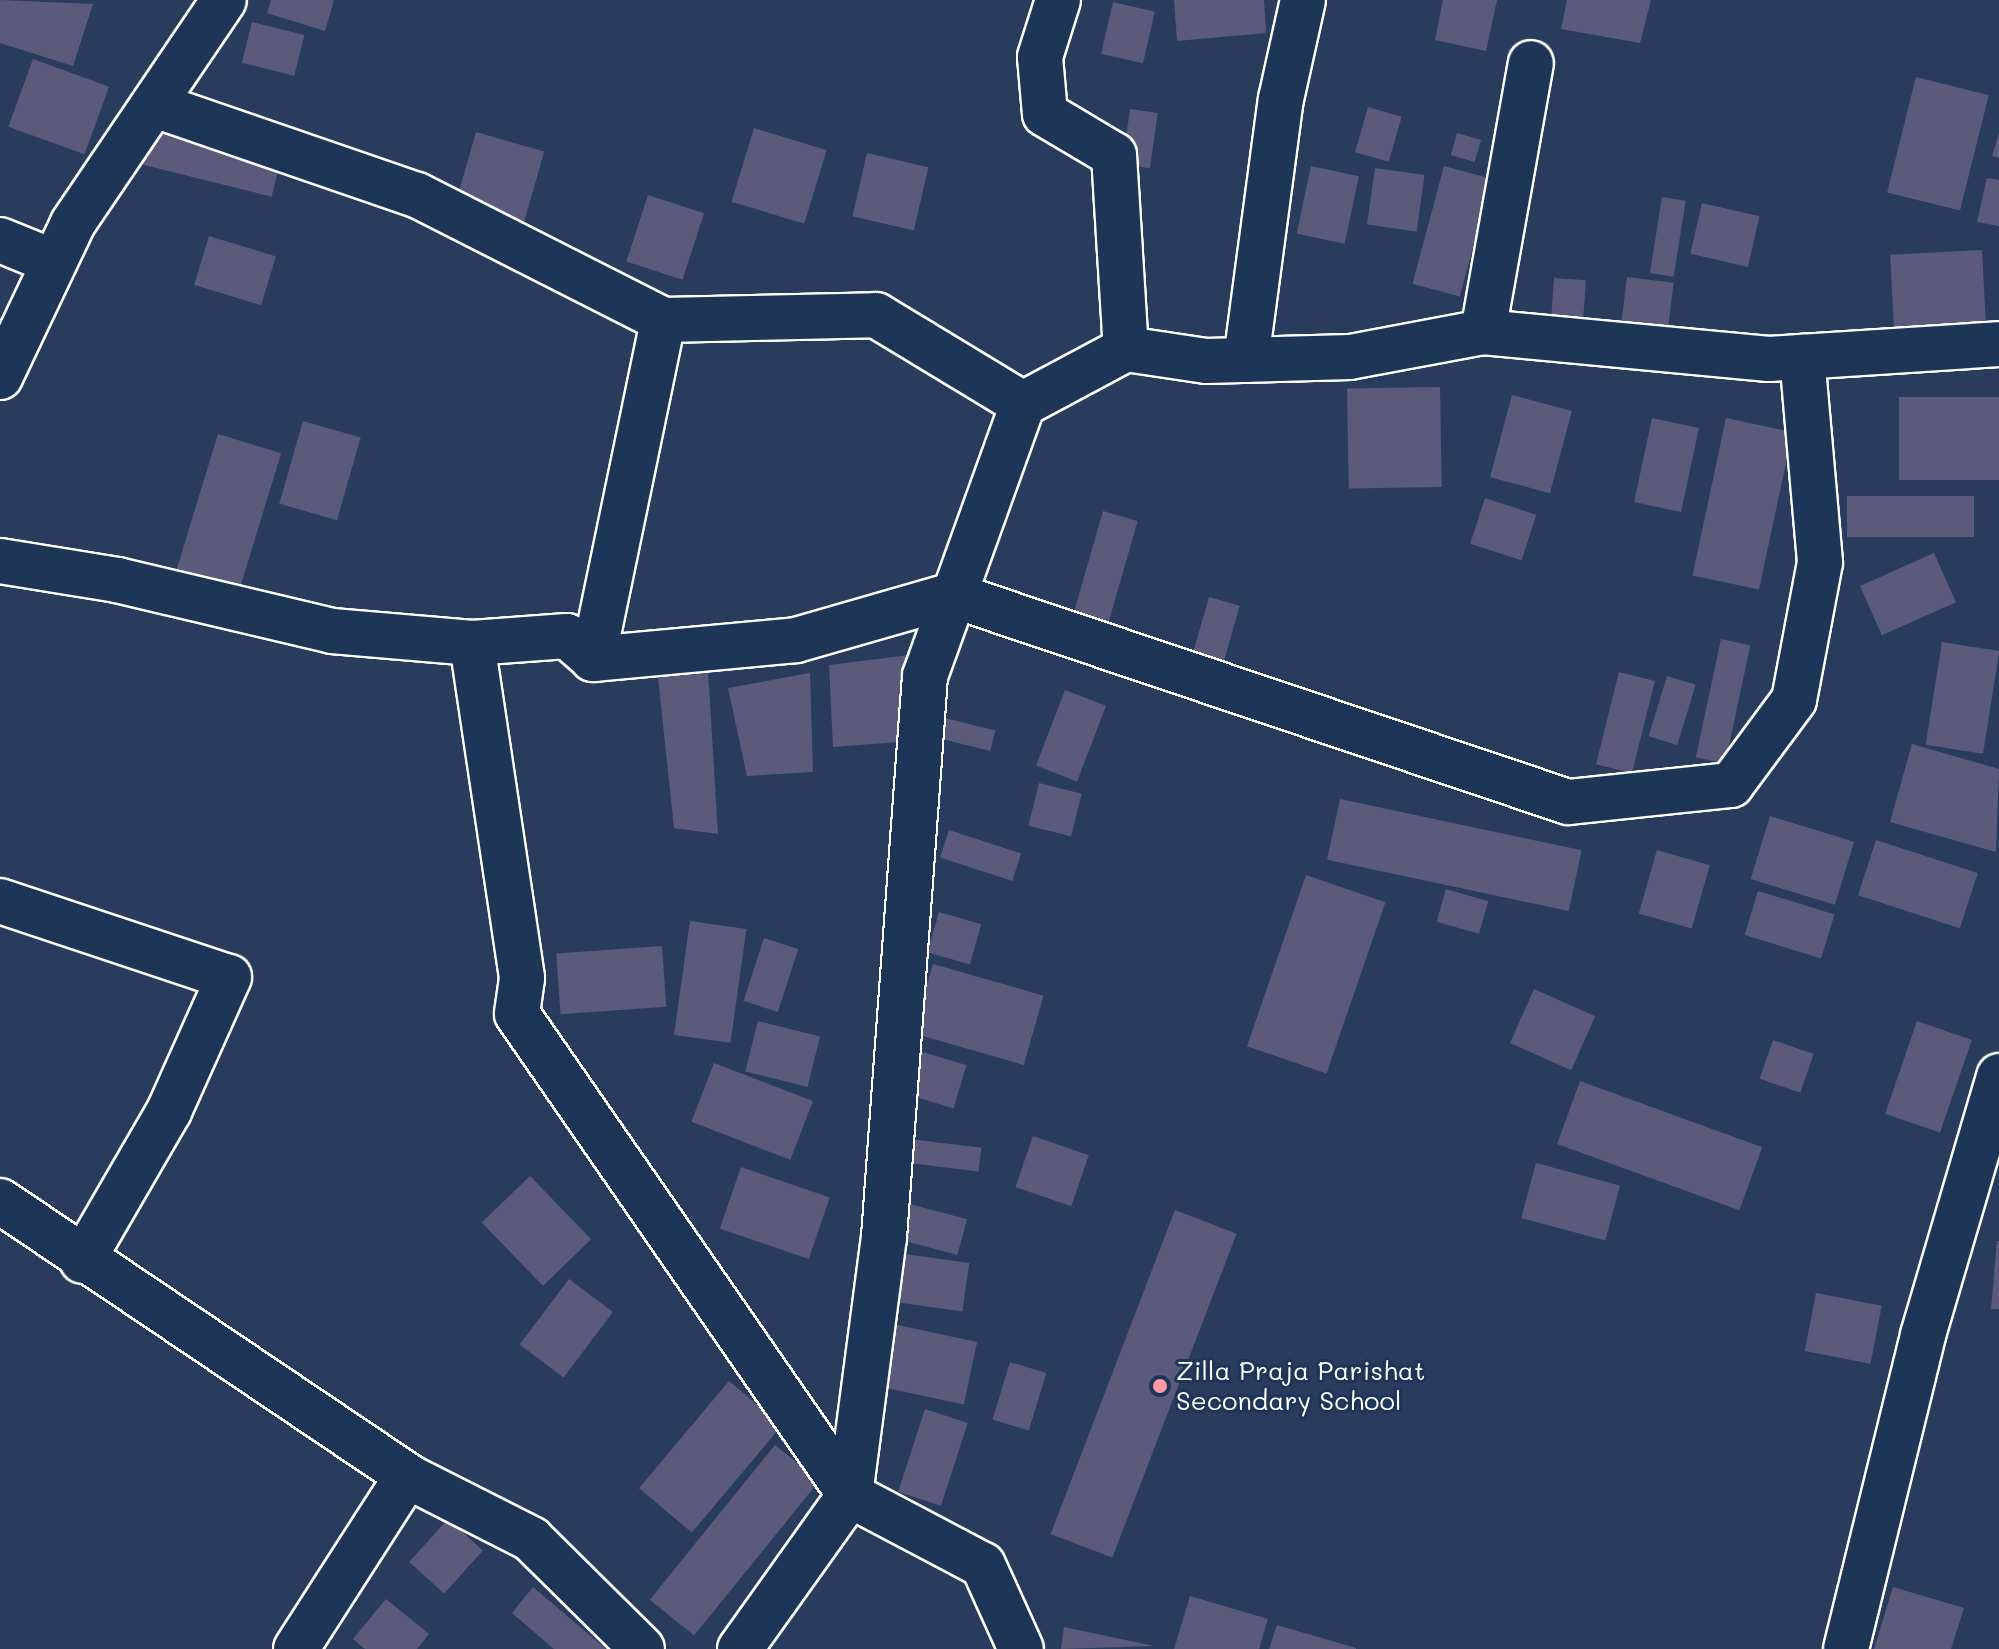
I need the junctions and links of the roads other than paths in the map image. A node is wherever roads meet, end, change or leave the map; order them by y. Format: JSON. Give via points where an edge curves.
{"nodes":[{"id":1,"x":224,"y":0,"type":"edge"},
{"id":2,"x":1058,"y":0,"type":"edge"},
{"id":3,"x":1303,"y":0,"type":"edge"},
{"id":4,"x":1531,"y":63,"type":"dead end"},
{"id":5,"x":155,"y":105,"type":"junction"},
{"id":6,"x":0,"y":240,"type":"edge"},
{"id":7,"x":54,"y":262,"type":"junction"},
{"id":8,"x":663,"y":320,"type":"junction"},
{"id":9,"x":1483,"y":332,"type":"junction"},
{"id":10,"x":1999,"y":344,"type":"edge"},
{"id":11,"x":1126,"y":349,"type":"junction"},
{"id":12,"x":1802,"y":357,"type":"junction"},
{"id":13,"x":1246,"y":360,"type":"junction"},
{"id":14,"x":0,"y":377,"type":"edge"},
{"id":15,"x":1023,"y":404,"type":"junction"},
{"id":16,"x":0,"y":561,"type":"edge"},
{"id":17,"x":953,"y":595,"type":"junction"},
{"id":18,"x":472,"y":643,"type":"junction"},
{"id":19,"x":593,"y":659,"type":"junction"},
{"id":20,"x":0,"y":901,"type":"edge"},
{"id":21,"x":1999,"y":1076,"type":"edge"},
{"id":22,"x":1992,"y":1131,"type":"edge"},
{"id":23,"x":0,"y":1201,"type":"edge"},
{"id":24,"x":82,"y":1261,"type":"junction"},
{"id":25,"x":407,"y":1476,"type":"junction"},
{"id":26,"x":850,"y":1495,"type":"junction"},
{"id":27,"x":296,"y":1649,"type":"edge"},
{"id":28,"x":642,"y":1649,"type":"edge"},
{"id":29,"x":740,"y":1649,"type":"edge"},
{"id":30,"x":1021,"y":1649,"type":"edge"},
{"id":31,"x":1846,"y":1649,"type":"edge"}],
"edges":[{"from":1,"to":5,"type":"street"},
{"from":2,"to":11,"type":"street","via":[[1040,57],[1045,114],[1114,155]]},
{"from":3,"to":13,"type":"street","via":[[1281,99]]},
{"from":4,"to":9,"type":"street"},
{"from":5,"to":7,"type":"street"},
{"from":5,"to":8,"type":"street","via":[[417,195]]},
{"from":6,"to":7,"type":"street"},
{"from":7,"to":14,"type":"street"},
{"from":8,"to":15,"type":"street","via":[[876,315]]},
{"from":8,"to":19,"type":"street"},
{"from":9,"to":12,"type":"street"},
{"from":9,"to":13,"type":"street","via":[[1350,357]]},
{"from":10,"to":12,"type":"street"},
{"from":11,"to":13,"type":"street"},
{"from":11,"to":15,"type":"street"},
{"from":12,"to":17,"type":"street","via":[[1820,562],[1794,700],[1731,785],[1568,802]]},
{"from":15,"to":17,"type":"street"},
{"from":16,"to":18,"type":"street","via":[[117,580],[332,631]]},
{"from":17,"to":19,"type":"street","via":[[796,640]]},
{"from":17,"to":26,"type":"street","via":[[925,676],[884,1237]]},
{"from":18,"to":19,"type":"street","via":[[567,636]]},
{"from":18,"to":26,"type":"street","via":[[522,978],[517,1014]]},
{"from":20,"to":24,"type":"street","via":[[229,977],[169,1111]]},
{"from":21,"to":22,"type":"street"},
{"from":22,"to":31,"type":"street","via":[[1923,1335]]},
{"from":23,"to":24,"type":"street"},
{"from":24,"to":25,"type":"street"},
{"from":25,"to":27,"type":"street"},
{"from":25,"to":28,"type":"street","via":[[531,1539]]},
{"from":26,"to":29,"type":"street"},
{"from":26,"to":30,"type":"street","via":[[983,1565]]}]}
